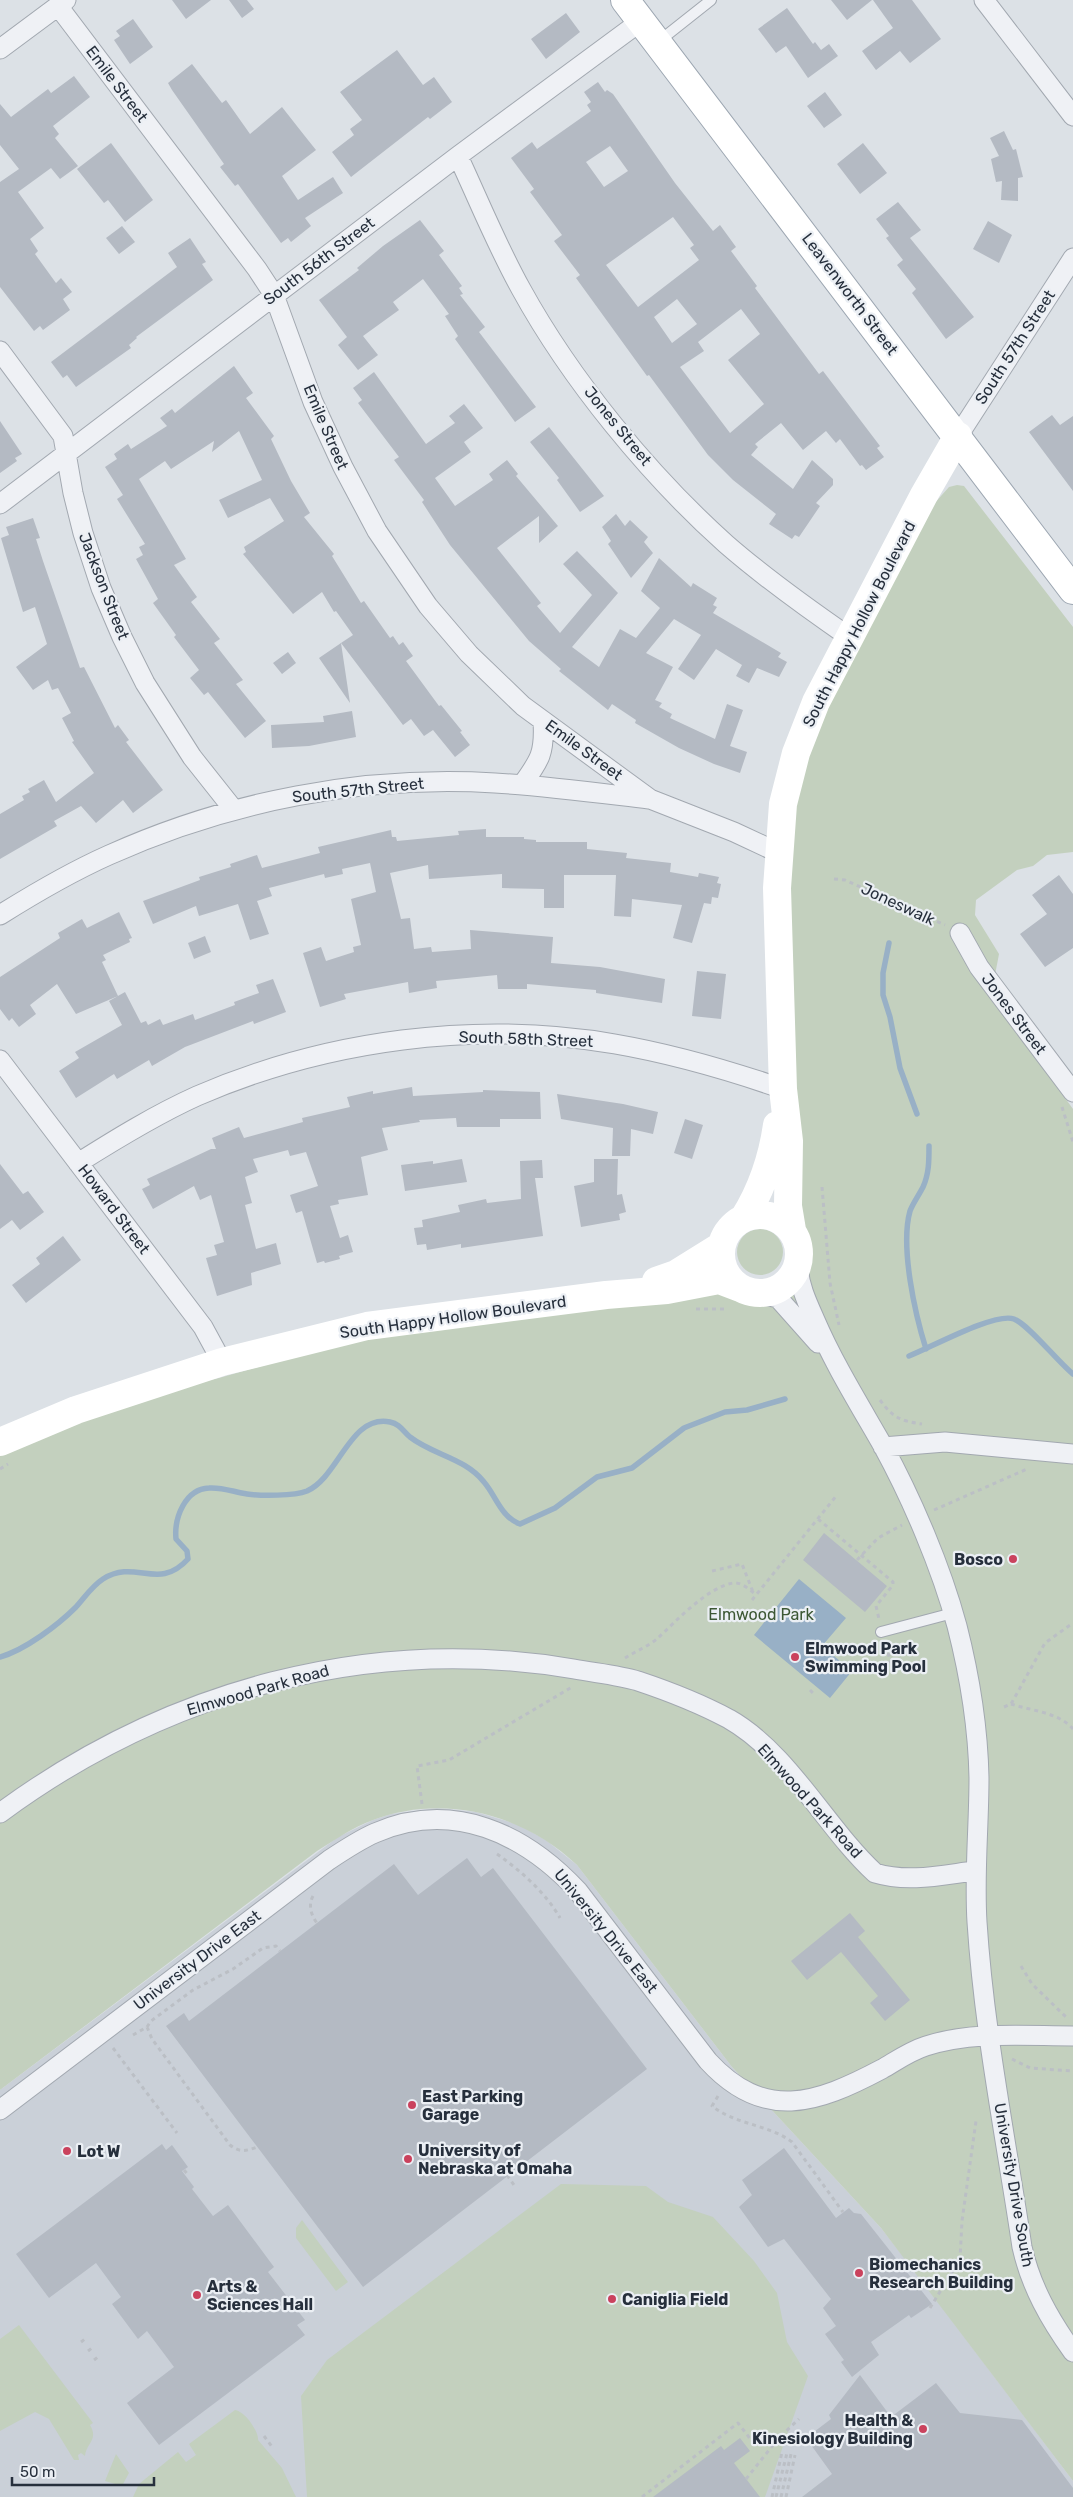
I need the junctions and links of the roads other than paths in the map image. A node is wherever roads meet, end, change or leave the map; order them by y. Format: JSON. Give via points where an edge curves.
{"nodes":[{"id":1,"x":711,"y":0,"type":"edge"},
{"id":2,"x":984,"y":0,"type":"edge"},
{"id":3,"x":62,"y":3,"type":"edge"},
{"id":4,"x":633,"y":10,"type":"edge"},
{"id":5,"x":657,"y":42,"type":"junction"},
{"id":6,"x":0,"y":49,"type":"edge"},
{"id":7,"x":1073,"y":116,"type":"edge"},
{"id":8,"x":458,"y":156,"type":"junction"},
{"id":9,"x":1073,"y":258,"type":"edge"},
{"id":10,"x":1066,"y":279,"type":"edge"},
{"id":11,"x":274,"y":295,"type":"junction"},
{"id":12,"x":0,"y":351,"type":"edge"},
{"id":13,"x":958,"y":436,"type":"junction"},
{"id":14,"x":66,"y":454,"type":"junction"},
{"id":15,"x":0,"y":504,"type":"edge"},
{"id":16,"x":1073,"y":590,"type":"edge"},
{"id":17,"x":849,"y":637,"type":"junction"},
{"id":18,"x":543,"y":720,"type":"junction"},
{"id":19,"x":522,"y":786,"type":"junction"},
{"id":20,"x":650,"y":799,"type":"junction"},
{"id":21,"x":234,"y":810,"type":"junction"},
{"id":22,"x":779,"y":853,"type":"junction"},
{"id":23,"x":0,"y":915,"type":"edge"},
{"id":24,"x":960,"y":933,"type":"road end"},
{"id":25,"x":0,"y":1060,"type":"edge"},
{"id":26,"x":783,"y":1089,"type":"junction"},
{"id":27,"x":1073,"y":1092,"type":"edge"},
{"id":28,"x":78,"y":1163,"type":"junction"},
{"id":29,"x":744,"y":1218,"type":"junction"},
{"id":30,"x":792,"y":1230,"type":"junction"},
{"id":31,"x":721,"y":1246,"type":"junction"},
{"id":32,"x":798,"y":1266,"type":"junction"},
{"id":33,"x":748,"y":1290,"type":"junction"},
{"id":34,"x":606,"y":1295,"type":"junction"},
{"id":35,"x":832,"y":1359,"type":"junction"},
{"id":36,"x":222,"y":1362,"type":"junction"},
{"id":37,"x":0,"y":1442,"type":"edge"},
{"id":38,"x":883,"y":1447,"type":"junction"},
{"id":39,"x":1073,"y":1454,"type":"edge"},
{"id":40,"x":953,"y":1612,"type":"junction"},
{"id":41,"x":881,"y":1632,"type":"road end"},
{"id":42,"x":0,"y":1813,"type":"edge"},
{"id":43,"x":974,"y":1871,"type":"junction"},
{"id":44,"x":1073,"y":2036,"type":"edge"},
{"id":45,"x":990,"y":2037,"type":"junction"},
{"id":46,"x":0,"y":2110,"type":"edge"},
{"id":47,"x":1073,"y":2352,"type":"edge"}],
"edges":[{"from":1,"to":5,"type":"lane"},
{"from":2,"to":7,"type":"street"},
{"from":3,"to":6,"type":"street"},
{"from":3,"to":11,"type":"street","name":"Emile Street"},
{"from":4,"to":5,"type":"street","name":"Leavenworth Street"},
{"from":4,"to":8,"type":"street","name":"South 56th Street"},
{"from":5,"to":13,"type":"street","name":"Leavenworth Street"},
{"from":8,"to":11,"type":"street","name":"South 56th Street"},
{"from":8,"to":17,"type":"street","name":"Jones Street","via":[[490,229],[522,290],[569,363],[621,433],[672,491],[726,543],[781,589]]},
{"from":9,"to":10,"type":"street","name":"South 57th Street"},
{"from":10,"to":13,"type":"street","name":"South 57th Street"},
{"from":11,"to":14,"type":"street","name":"South 56th Street"},
{"from":11,"to":18,"type":"street","name":"Emile Street","via":[[313,402],[342,467],[377,531],[428,606],[469,654],[523,706]]},
{"from":12,"to":14,"type":"street","name":"Jackson Street","via":[[64,436]]},
{"from":13,"to":16,"type":"street","name":"Leavenworth Street"},
{"from":13,"to":17,"type":"street","name":"South Happy Hollow Boulevard"},
{"from":14,"to":15,"type":"street","name":"South 56th Street"},
{"from":14,"to":21,"type":"street","name":"Jackson Street","via":[[83,533],[122,637],[169,723]]},
{"from":17,"to":22,"type":"street","name":"South Happy Hollow Boulevard","via":[[816,702],[796,753],[783,804]]},
{"from":18,"to":19,"type":"street","via":[[544,745],[537,765]]},
{"from":18,"to":20,"type":"street","name":"Emile Street"},
{"from":19,"to":20,"type":"street","name":"South 57th Street"},
{"from":19,"to":21,"type":"street","name":"South 57th Street","via":[[428,782],[373,785]]},
{"from":20,"to":22,"type":"street"},
{"from":21,"to":23,"type":"street","name":"South 57th Street","via":[[173,829],[108,855]]},
{"from":22,"to":26,"type":"street","name":"South Happy Hollow Boulevard","via":[[777,888]]},
{"from":24,"to":27,"type":"street","name":"Jones Street","via":[[979,967]]},
{"from":25,"to":28,"type":"street","name":"Howard Street"},
{"from":26,"to":28,"type":"street","name":"South 58th Street","via":[[722,1068],[613,1044],[526,1036],[433,1036],[326,1054],[259,1072],[196,1096],[141,1124]]},
{"from":26,"to":29,"type":"street","name":"South Happy Hollow Boulevard","via":[[766,1175]]},
{"from":26,"to":30,"type":"street","name":"South Happy Hollow Boulevard","via":[[789,1132],[788,1206]]},
{"from":28,"to":36,"type":"street","name":"Howard Street","via":[[203,1327]]},
{"from":29,"to":30,"type":"street","via":[[770,1216]]},
{"from":29,"to":31,"type":"street","via":[[733,1225]]},
{"from":30,"to":32,"type":"street","via":[[798,1248]]},
{"from":31,"to":33,"type":"street","via":[[724,1270],[730,1280]]},
{"from":31,"to":34,"type":"street","via":[[676,1274]]},
{"from":32,"to":33,"type":"street","via":[[782,1287],[769,1292]]},
{"from":32,"to":35,"type":"street","via":[[804,1296]]},
{"from":33,"to":34,"type":"street","name":"South Happy Hollow Boulevard","via":[[719,1280],[667,1290]]},
{"from":33,"to":35,"type":"street","via":[[778,1298]]},
{"from":34,"to":36,"type":"street","name":"South Happy Hollow Boulevard","via":[[367,1326]]},
{"from":35,"to":38,"type":"street"},
{"from":36,"to":37,"type":"street","name":"South Happy Hollow Boulevard","via":[[76,1410]]},
{"from":38,"to":39,"type":"street","via":[[945,1442]]},
{"from":38,"to":40,"type":"street","via":[[934,1558]]},
{"from":40,"to":41,"type":"lane"},
{"from":40,"to":43,"type":"street","via":[[974,1699],[979,1778]]},
{"from":42,"to":43,"type":"street","name":"Elmwood Park Road","via":[[96,1751],[137,1730],[226,1696],[337,1666],[465,1658],[543,1664],[626,1679],[678,1696],[730,1720],[754,1738],[788,1772],[875,1873],[891,1878],[912,1878]]},
{"from":43,"to":45,"type":"street","via":[[981,1971]]},
{"from":44,"to":45,"type":"street"},
{"from":45,"to":46,"type":"street","name":"University Drive East","via":[[927,2046],[849,2086],[821,2096],[780,2102],[757,2097],[730,2083],[708,2061],[578,1891],[556,1868],[534,1850],[491,1828],[446,1820],[422,1821],[377,1832],[329,1860]]},
{"from":45,"to":47,"type":"street","name":"University Drive South","via":[[1026,2262],[1042,2303]]}]}
